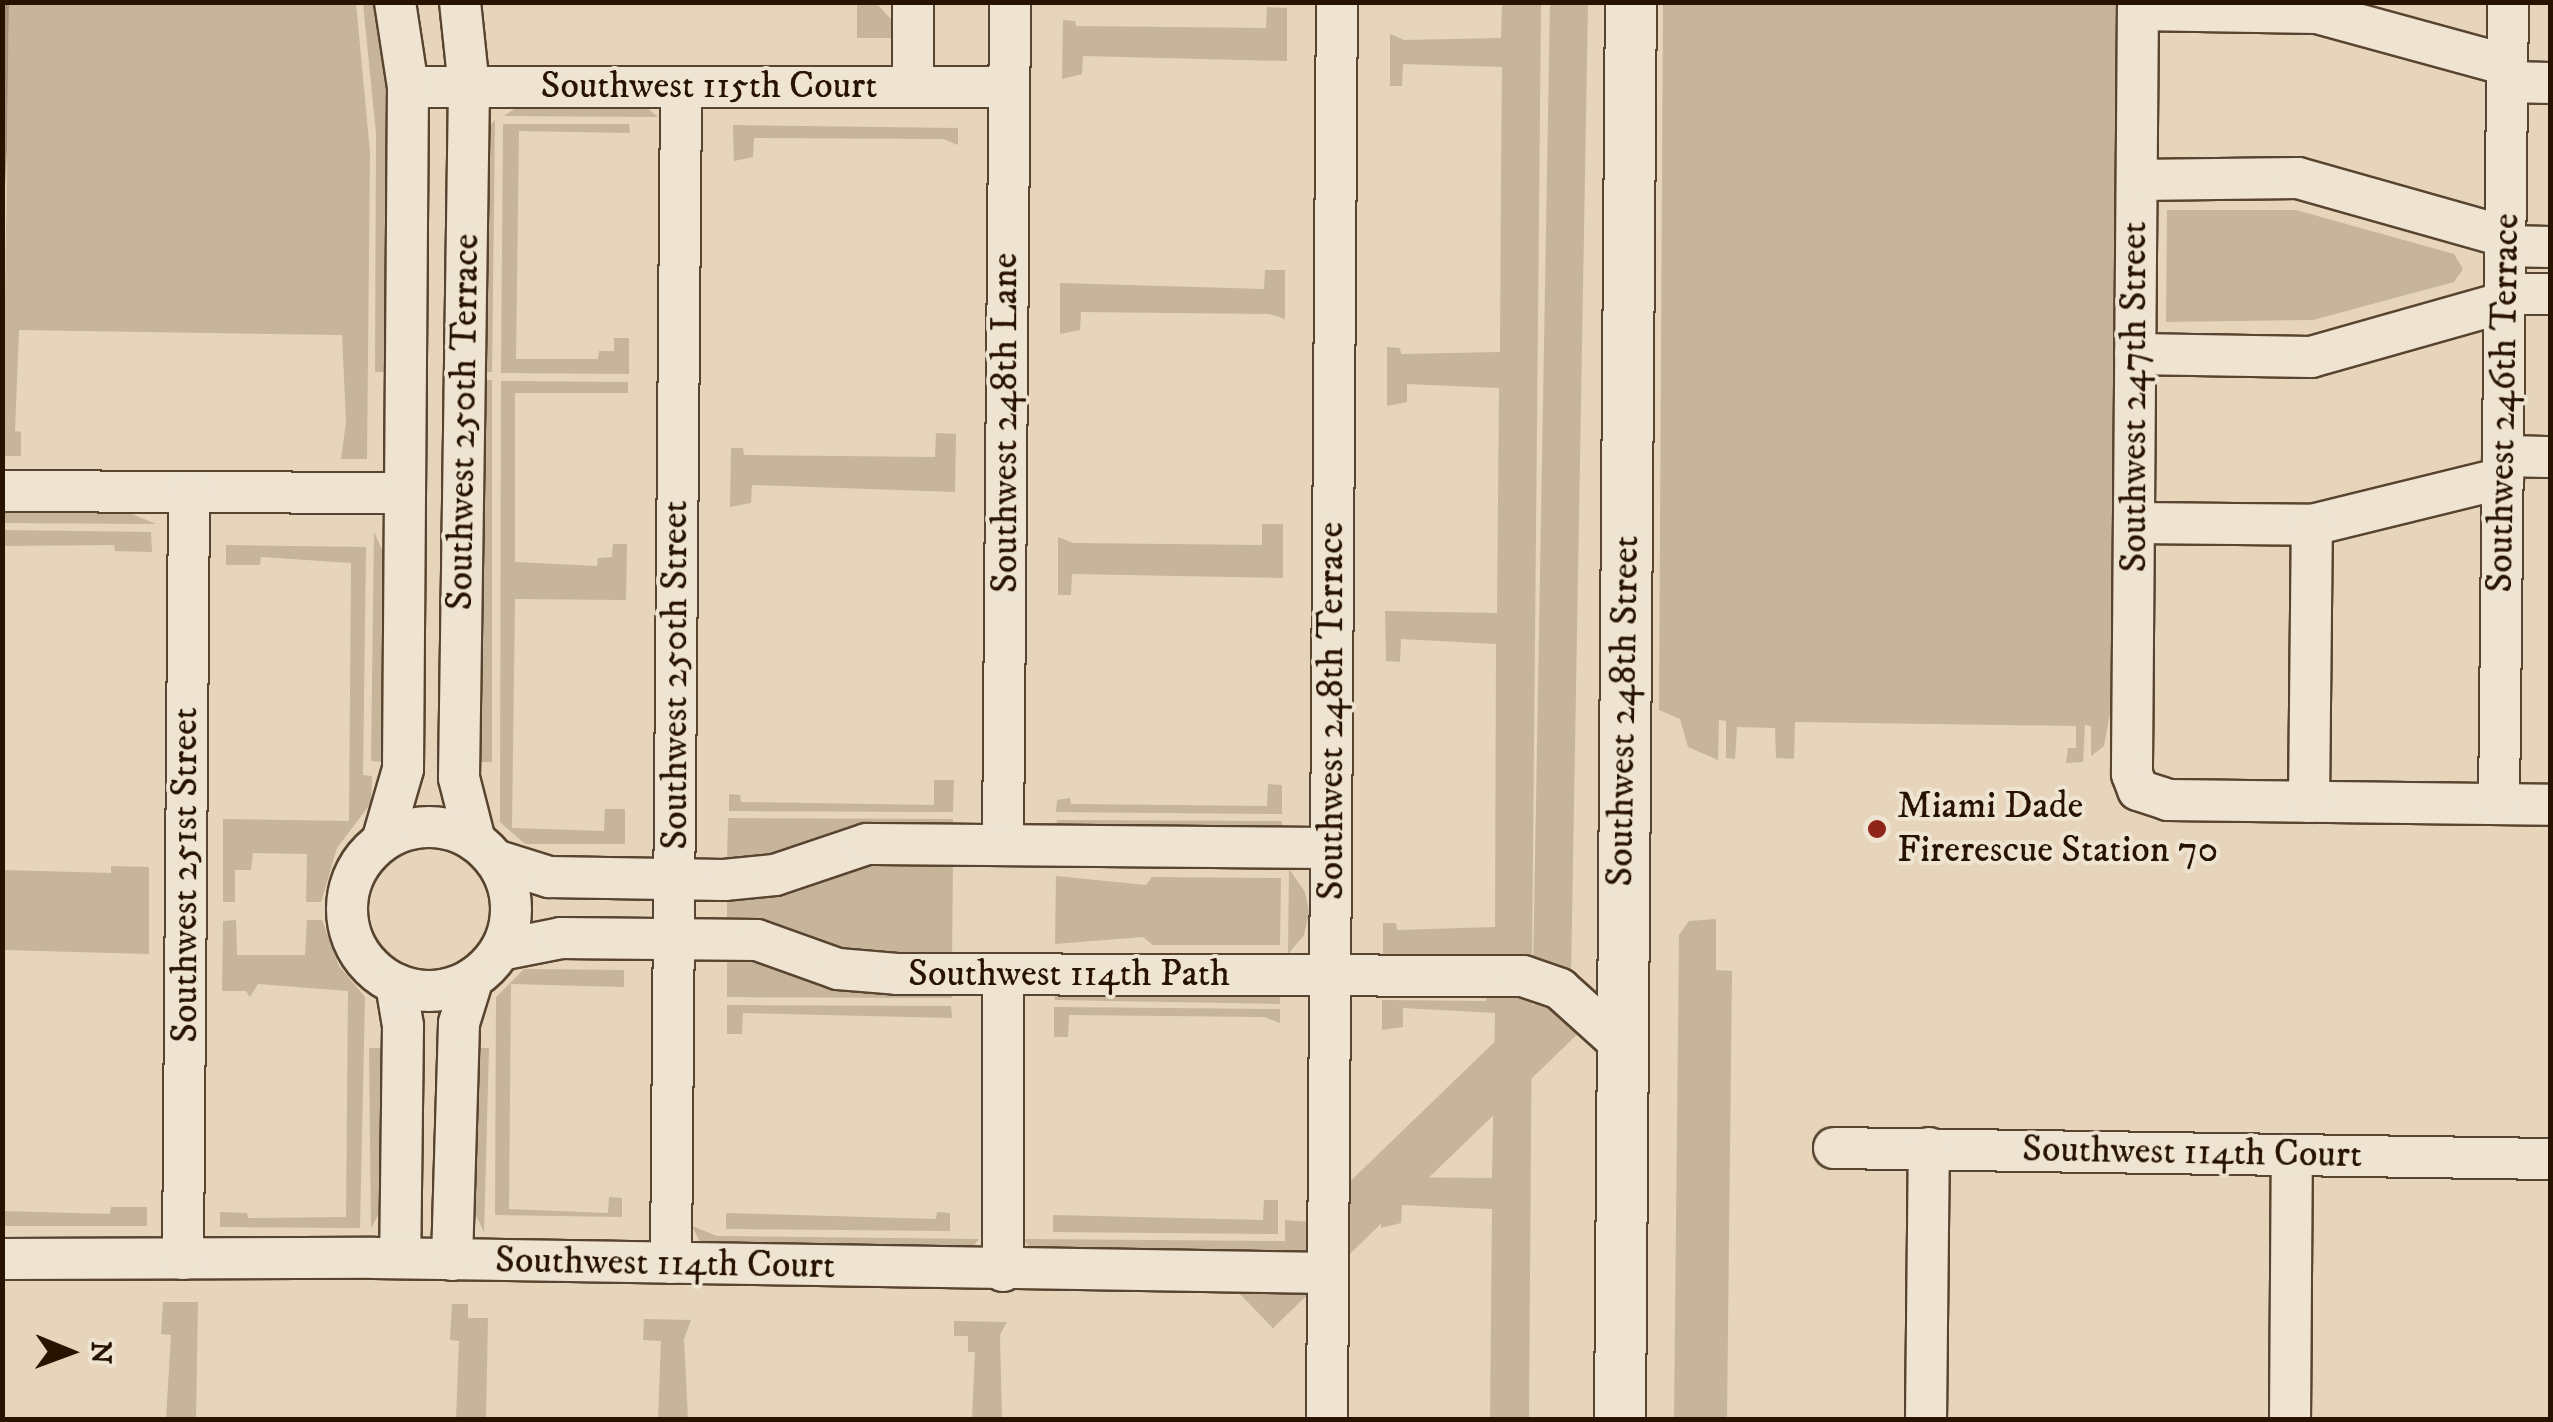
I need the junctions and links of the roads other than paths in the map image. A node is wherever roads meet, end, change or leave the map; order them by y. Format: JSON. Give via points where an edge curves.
{"nodes":[{"id":1,"x":395,"y":2,"type":"edge"},
{"id":2,"x":460,"y":2,"type":"edge"},
{"id":3,"x":1010,"y":2,"type":"edge"},
{"id":4,"x":1337,"y":2,"type":"edge"},
{"id":5,"x":1631,"y":2,"type":"edge"},
{"id":6,"x":2508,"y":2,"type":"edge"},
{"id":7,"x":908,"y":5,"type":"edge"},
{"id":8,"x":2138,"y":6,"type":"edge"},
{"id":9,"x":2317,"y":8,"type":"edge"},
{"id":10,"x":2507,"y":73,"type":"junction"},
{"id":11,"x":2550,"y":83,"type":"edge"},
{"id":12,"x":408,"y":87,"type":"junction"},
{"id":13,"x":470,"y":87,"type":"junction"},
{"id":14,"x":681,"y":87,"type":"junction"},
{"id":15,"x":913,"y":87,"type":"junction"},
{"id":16,"x":1009,"y":87,"type":"junction"},
{"id":17,"x":2137,"y":180,"type":"junction"},
{"id":18,"x":2506,"y":241,"type":"junction"},
{"id":19,"x":2550,"y":247,"type":"edge"},
{"id":20,"x":2550,"y":294,"type":"edge"},
{"id":21,"x":2505,"y":298,"type":"junction"},
{"id":22,"x":2135,"y":354,"type":"junction"},
{"id":23,"x":2550,"y":457,"type":"edge"},
{"id":24,"x":2503,"y":467,"type":"junction"},
{"id":25,"x":2,"y":491,"type":"edge"},
{"id":26,"x":189,"y":492,"type":"junction"},
{"id":27,"x":405,"y":493,"type":"junction"},
{"id":28,"x":2134,"y":522,"type":"junction"},
{"id":29,"x":2312,"y":525,"type":"junction"},
{"id":30,"x":2310,"y":802,"type":"junction"},
{"id":31,"x":2500,"y":804,"type":"junction"},
{"id":32,"x":2550,"y":805,"type":"edge"},
{"id":33,"x":383,"y":838,"type":"junction"},
{"id":34,"x":1002,"y":844,"type":"junction"},
{"id":35,"x":1332,"y":848,"type":"junction"},
{"id":36,"x":485,"y":850,"type":"junction"},
{"id":37,"x":674,"y":879,"type":"junction"},
{"id":38,"x":674,"y":939,"type":"junction"},
{"id":39,"x":487,"y":964,"type":"junction"},
{"id":40,"x":1330,"y":975,"type":"junction"},
{"id":41,"x":1003,"y":976,"type":"junction"},
{"id":42,"x":396,"y":984,"type":"junction"},
{"id":43,"x":1621,"y":1044,"type":"junction"},
{"id":44,"x":1834,"y":1148,"type":"dead end"},
{"id":45,"x":1929,"y":1148,"type":"junction"},
{"id":46,"x":2292,"y":1156,"type":"junction"},
{"id":47,"x":2550,"y":1159,"type":"edge"},
{"id":48,"x":400,"y":1258,"type":"junction"},
{"id":49,"x":183,"y":1259,"type":"junction"},
{"id":50,"x":2,"y":1260,"type":"edge"},
{"id":51,"x":452,"y":1260,"type":"junction"},
{"id":52,"x":670,"y":1263,"type":"junction"},
{"id":53,"x":1002,"y":1270,"type":"junction"},
{"id":54,"x":1328,"y":1273,"type":"junction"},
{"id":55,"x":1327,"y":1420,"type":"edge"},
{"id":56,"x":1620,"y":1420,"type":"edge"},
{"id":57,"x":1926,"y":1420,"type":"edge"},
{"id":58,"x":2290,"y":1420,"type":"edge"}],
"edges":[{"from":1,"to":12,"type":"street","name":"Southwest 250th Terrace"},
{"from":2,"to":13,"type":"street","name":"Southwest 250th Terrace"},
{"from":3,"to":16,"type":"street","name":"Southwest 248th Lane"},
{"from":4,"to":35,"type":"street","name":"Southwest 248th Terrace"},
{"from":5,"to":43,"type":"street","name":"Southwest 248th Street"},
{"from":6,"to":10,"type":"street","name":"Southwest 246th Terrace"},
{"from":7,"to":15,"type":"street"},
{"from":8,"to":9,"type":"street"},
{"from":8,"to":17,"type":"street","name":"Southwest 247th Street"},
{"from":9,"to":10,"type":"street"},
{"from":10,"to":11,"type":"street"},
{"from":10,"to":18,"type":"street","name":"Southwest 246th Terrace"},
{"from":12,"to":13,"type":"street","name":"Southwest 115th Court"},
{"from":12,"to":27,"type":"street","name":"Southwest 250th Terrace"},
{"from":13,"to":14,"type":"street","name":"Southwest 115th Court"},
{"from":13,"to":36,"type":"street","name":"Southwest 250th Terrace","via":[[459,778]]},
{"from":14,"to":15,"type":"street","name":"Southwest 115th Court"},
{"from":14,"to":37,"type":"street","name":"Southwest 250th Street"},
{"from":15,"to":16,"type":"street","name":"Southwest 115th Court"},
{"from":16,"to":34,"type":"street","name":"Southwest 248th Lane"},
{"from":17,"to":18,"type":"street","via":[[2298,178]]},
{"from":17,"to":22,"type":"street","name":"Southwest 247th Street"},
{"from":18,"to":19,"type":"street"},
{"from":18,"to":21,"type":"street","name":"Southwest 246th Terrace"},
{"from":20,"to":21,"type":"street"},
{"from":21,"to":22,"type":"street","via":[[2311,357]]},
{"from":21,"to":24,"type":"street","name":"Southwest 246th Terrace"},
{"from":22,"to":28,"type":"street","name":"Southwest 247th Street"},
{"from":23,"to":24,"type":"street"},
{"from":24,"to":29,"type":"street"},
{"from":24,"to":31,"type":"street","name":"Southwest 246th Terrace"},
{"from":25,"to":26,"type":"street"},
{"from":26,"to":27,"type":"street"},
{"from":26,"to":49,"type":"street","name":"Southwest 251st Street"},
{"from":27,"to":33,"type":"street","name":"Southwest 250th Terrace","via":[[402,778]]},
{"from":28,"to":29,"type":"street"},
{"from":28,"to":30,"type":"street","name":"Southwest 247th Street","via":[[2132,774],[2138,790],[2168,800]]},
{"from":29,"to":30,"type":"street"},
{"from":30,"to":31,"type":"street"},
{"from":31,"to":32,"type":"street"},
{"from":33,"to":36,"type":"street","via":[[434,826]]},
{"from":33,"to":42,"type":"street","via":[[352,881],[348,922],[364,960]]},
{"from":34,"to":35,"type":"street"},
{"from":34,"to":37,"type":"street","via":[[867,844],[763,877]]},
{"from":35,"to":40,"type":"street","name":"Southwest 248th Terrace"},
{"from":36,"to":37,"type":"street","via":[[549,876]]},
{"from":36,"to":39,"type":"street","via":[[511,912]]},
{"from":37,"to":38,"type":"street","name":"Southwest 250th Street"},
{"from":38,"to":39,"type":"street","name":"Southwest 114th Path","via":[[532,939]]},
{"from":38,"to":41,"type":"street","name":"Southwest 114th Path","via":[[762,941],[850,971]]},
{"from":38,"to":52,"type":"street","name":"Southwest 250th Street"},
{"from":39,"to":42,"type":"street","via":[[436,992]]},
{"from":39,"to":51,"type":"street","via":[[459,1023]]},
{"from":40,"to":41,"type":"street","name":"Southwest 114th Path"},
{"from":40,"to":43,"type":"street","name":"Southwest 114th Path","via":[[1529,976],[1564,992]]},
{"from":40,"to":54,"type":"street","name":"Southwest 248th Terrace"},
{"from":41,"to":53,"type":"street"},
{"from":42,"to":48,"type":"street","via":[[402,1026]]},
{"from":43,"to":56,"type":"street","name":"Southwest 248th Street"},
{"from":44,"to":45,"type":"street","name":"Southwest 114th Court"},
{"from":45,"to":46,"type":"street","name":"Southwest 114th Court"},
{"from":45,"to":57,"type":"street"},
{"from":46,"to":47,"type":"street","name":"Southwest 114th Court"},
{"from":46,"to":58,"type":"street"},
{"from":48,"to":49,"type":"street","name":"Southwest 114th Court"},
{"from":48,"to":51,"type":"street","name":"Southwest 114th Court"},
{"from":49,"to":50,"type":"street","name":"Southwest 114th Court"},
{"from":51,"to":52,"type":"street","name":"Southwest 114th Court"},
{"from":52,"to":53,"type":"street","name":"Southwest 114th Court"},
{"from":53,"to":54,"type":"street","name":"Southwest 114th Court"},
{"from":54,"to":55,"type":"street","name":"Southwest 248th Terrace"}]}
